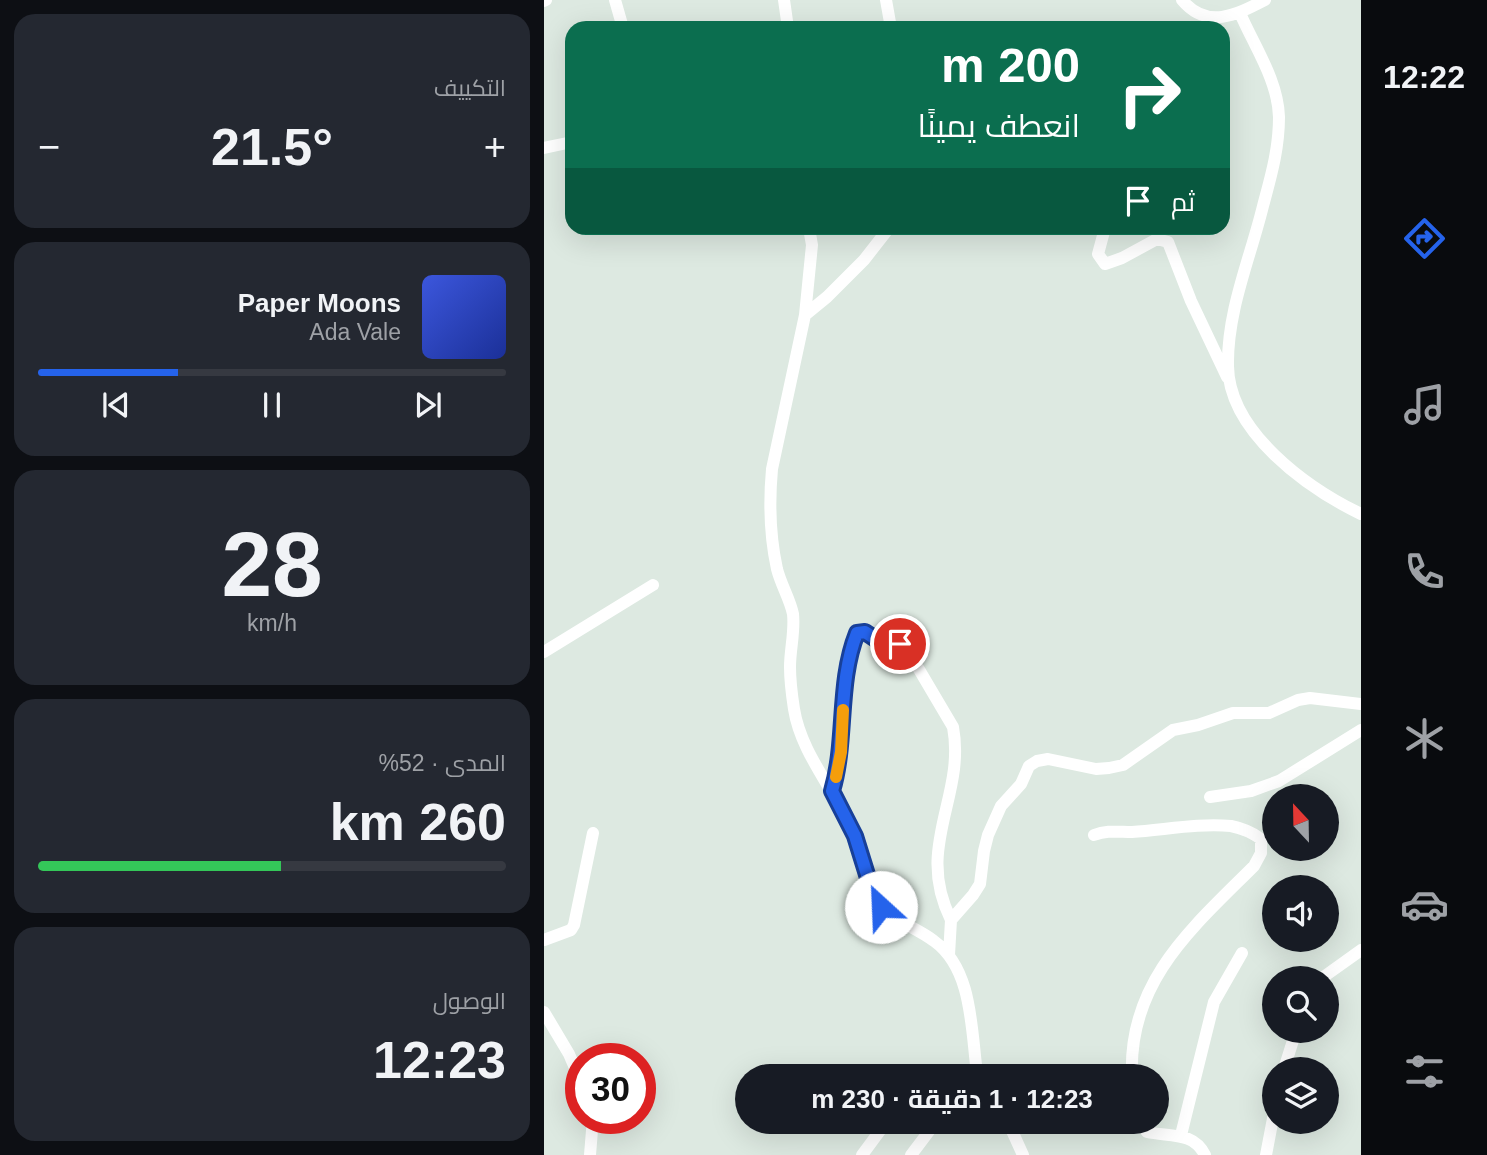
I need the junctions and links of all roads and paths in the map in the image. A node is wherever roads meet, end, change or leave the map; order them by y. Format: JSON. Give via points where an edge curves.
{"nodes":[{"id":1,"x":615,"y":0,"type":"edge"},
{"id":2,"x":784,"y":0,"type":"edge"},
{"id":3,"x":886,"y":0,"type":"edge"},
{"id":4,"x":1182,"y":0,"type":"edge"},
{"id":5,"x":1265,"y":0,"type":"edge"},
{"id":6,"x":1240,"y":13,"type":"junction"},
{"id":7,"x":621,"y":21,"type":"edge"},
{"id":8,"x":787,"y":21,"type":"edge"},
{"id":9,"x":890,"y":21,"type":"edge"},
{"id":10,"x":565,"y":144,"type":"edge"},
{"id":11,"x":544,"y":148,"type":"edge"},
{"id":12,"x":810,"y":235,"type":"edge"},
{"id":13,"x":884,"y":235,"type":"edge"},
{"id":14,"x":1103,"y":235,"type":"edge"},
{"id":15,"x":805,"y":315,"type":"junction"},
{"id":16,"x":1231,"y":384,"type":"junction"},
{"id":17,"x":1361,"y":514,"type":"edge"},
{"id":18,"x":653,"y":585,"type":"dead end"},
{"id":19,"x":544,"y":652,"type":"edge"},
{"id":20,"x":1361,"y":704,"type":"edge"},
{"id":21,"x":1361,"y":730,"type":"edge"},
{"id":22,"x":832,"y":791,"type":"junction"},
{"id":23,"x":1210,"y":797,"type":"dead end"},
{"id":24,"x":593,"y":833,"type":"dead end"},
{"id":25,"x":1094,"y":835,"type":"dead end"},
{"id":26,"x":951,"y":920,"type":"junction"},
{"id":27,"x":544,"y":940,"type":"edge"},
{"id":28,"x":1361,"y":950,"type":"edge"},
{"id":29,"x":1242,"y":953,"type":"dead end"},
{"id":30,"x":949,"y":955,"type":"junction"},
{"id":31,"x":1339,"y":966,"type":"edge"},
{"id":32,"x":544,"y":1012,"type":"edge"},
{"id":33,"x":565,"y":1046,"type":"edge"},
{"id":34,"x":973,"y":1064,"type":"edge"},
{"id":35,"x":1133,"y":1064,"type":"edge"},
{"id":36,"x":592,"y":1134,"type":"edge"},
{"id":37,"x":878,"y":1134,"type":"edge"},
{"id":38,"x":927,"y":1134,"type":"edge"},
{"id":39,"x":1014,"y":1134,"type":"edge"},
{"id":40,"x":1169,"y":1134,"type":"edge"},
{"id":41,"x":1270,"y":1134,"type":"edge"},
{"id":42,"x":1181,"y":1135,"type":"junction"},
{"id":43,"x":590,"y":1155,"type":"edge"},
{"id":44,"x":862,"y":1155,"type":"edge"},
{"id":45,"x":911,"y":1155,"type":"edge"},
{"id":46,"x":1024,"y":1155,"type":"edge"},
{"id":47,"x":1205,"y":1155,"type":"edge"},
{"id":48,"x":1266,"y":1155,"type":"edge"}],
"edges":[{"from":1,"to":7,"type":"street"},
{"from":2,"to":8,"type":"street"},
{"from":3,"to":9,"type":"street"},
{"from":4,"to":6,"type":"street","via":[[1190,10],[1207,17]]},
{"from":5,"to":6,"type":"street"},
{"from":6,"to":16,"type":"street","via":[[1266,67],[1279,114],[1274,172],[1230,333],[1227,368]]},
{"from":10,"to":11,"type":"street"},
{"from":12,"to":15,"type":"street"},
{"from":13,"to":15,"type":"street","via":[[864,260]]},
{"from":14,"to":16,"type":"street","via":[[1098,254],[1105,264],[1157,239],[1168,242]]},
{"from":15,"to":22,"type":"street","via":[[772,469],[771,524],[777,570],[793,618],[790,667],[794,710],[807,748]]},
{"from":16,"to":17,"type":"street","via":[[1249,427],[1271,454]]},
{"from":18,"to":19,"type":"street"},
{"from":20,"to":26,"type":"street","via":[[1310,698],[1269,713],[1233,713],[1173,730],[1123,765],[1109,768],[1037,761],[1001,806],[984,851],[980,884]]},
{"from":21,"to":23,"type":"street","via":[[1279,781]]},
{"from":22,"to":26,"type":"street","via":[[857,633],[865,632],[886,646],[904,644],[953,727],[955,756],[937,844],[940,894]]},
{"from":22,"to":30,"type":"street","via":[[855,836],[881,907]]},
{"from":24,"to":27,"type":"street","via":[[574,925]]},
{"from":25,"to":35,"type":"street","via":[[1232,826],[1261,839],[1261,853],[1254,866],[1189,932],[1158,972],[1143,1008]]},
{"from":26,"to":30,"type":"street"},
{"from":28,"to":31,"type":"street"},
{"from":29,"to":42,"type":"street","via":[[1214,1002]]},
{"from":30,"to":34,"type":"street","via":[[961,977]]},
{"from":32,"to":33,"type":"street"},
{"from":36,"to":43,"type":"street"},
{"from":37,"to":44,"type":"street"},
{"from":38,"to":45,"type":"street"},
{"from":39,"to":46,"type":"street"},
{"from":40,"to":42,"type":"street"},
{"from":41,"to":48,"type":"street"},
{"from":42,"to":47,"type":"street","via":[[1198,1144]]}]}
